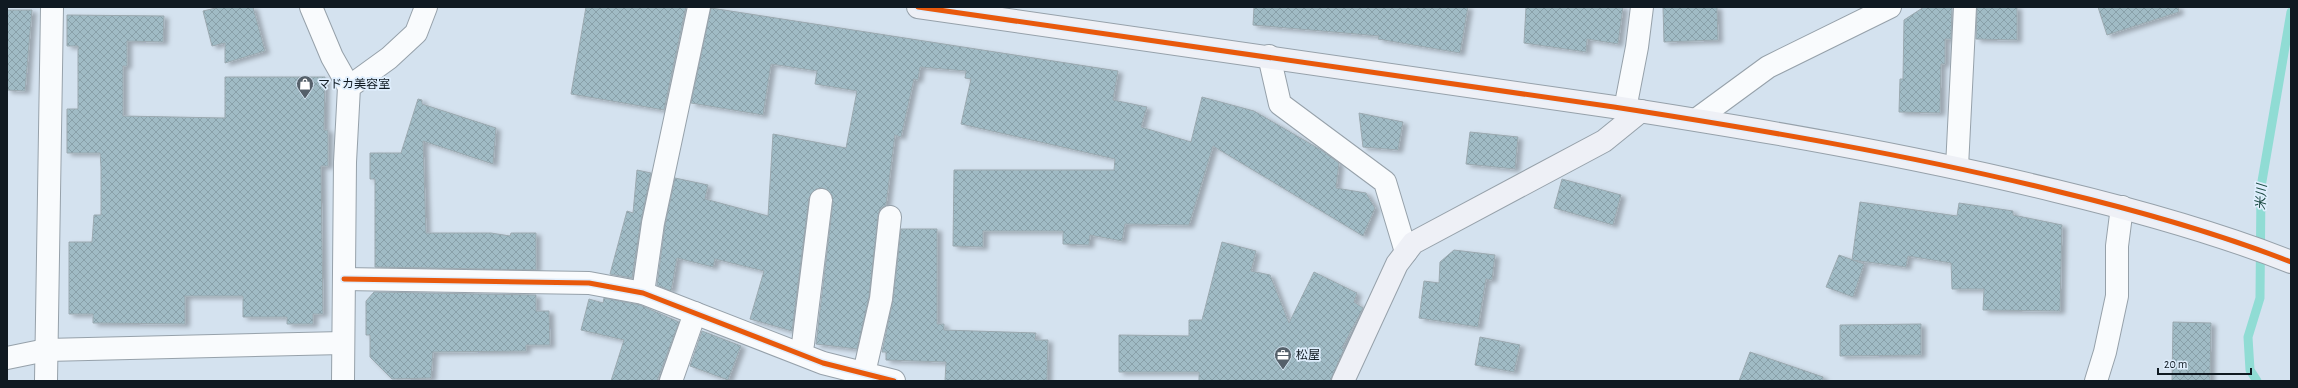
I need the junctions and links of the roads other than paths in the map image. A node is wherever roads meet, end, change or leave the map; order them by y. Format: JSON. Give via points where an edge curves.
{"nodes":[{"id":1,"x":52,"y":7,"type":"edge"},
{"id":2,"x":311,"y":7,"type":"edge"},
{"id":3,"x":426,"y":7,"type":"edge"},
{"id":4,"x":699,"y":7,"type":"edge"},
{"id":5,"x":918,"y":7,"type":"edge"},
{"id":6,"x":1642,"y":7,"type":"edge"},
{"id":7,"x":1890,"y":7,"type":"edge"},
{"id":8,"x":1965,"y":7,"type":"edge"},
{"id":9,"x":1269,"y":56,"type":"junction"},
{"id":10,"x":349,"y":87,"type":"junction"},
{"id":11,"x":1633,"y":110,"type":"junction"},
{"id":12,"x":1697,"y":118,"type":"junction"},
{"id":13,"x":1957,"y":167,"type":"junction"},
{"id":14,"x":821,"y":200,"type":"dead end"},
{"id":15,"x":2122,"y":207,"type":"junction"},
{"id":16,"x":890,"y":217,"type":"dead end"},
{"id":17,"x":1406,"y":252,"type":"junction"},
{"id":18,"x":2283,"y":259,"type":"edge"},
{"id":19,"x":344,"y":279,"type":"junction"},
{"id":20,"x":643,"y":293,"type":"junction"},
{"id":21,"x":695,"y":313,"type":"junction"},
{"id":22,"x":343,"y":343,"type":"junction"},
{"id":23,"x":46,"y":350,"type":"junction"},
{"id":24,"x":800,"y":353,"type":"junction"},
{"id":25,"x":7,"y":358,"type":"edge"},
{"id":26,"x":864,"y":373,"type":"junction"},
{"id":27,"x":46,"y":381,"type":"edge"},
{"id":28,"x":343,"y":381,"type":"edge"},
{"id":29,"x":671,"y":381,"type":"edge"},
{"id":30,"x":894,"y":381,"type":"edge"},
{"id":31,"x":1343,"y":381,"type":"edge"},
{"id":32,"x":2096,"y":381,"type":"edge"}],
"edges":[{"from":1,"to":23,"type":"street"},
{"from":2,"to":10,"type":"street","via":[[332,57]]},
{"from":3,"to":10,"type":"street","via":[[416,33],[389,58]]},
{"from":4,"to":20,"type":"street","via":[[653,223]]},
{"from":5,"to":9,"type":"street"},
{"from":6,"to":11,"type":"street"},
{"from":7,"to":12,"type":"street","via":[[1768,66]]},
{"from":8,"to":13,"type":"street"},
{"from":9,"to":11,"type":"street"},
{"from":9,"to":17,"type":"street","via":[[1280,104],[1385,182]]},
{"from":10,"to":19,"type":"street","via":[[345,162]]},
{"from":11,"to":12,"type":"street"},
{"from":11,"to":17,"type":"street","via":[[1604,141],[1413,243]]},
{"from":12,"to":13,"type":"street"},
{"from":13,"to":15,"type":"street"},
{"from":14,"to":24,"type":"street"},
{"from":15,"to":18,"type":"street","via":[[2203,231]]},
{"from":15,"to":32,"type":"street","via":[[2117,246],[2117,296]]},
{"from":16,"to":26,"type":"street","via":[[881,299]]},
{"from":17,"to":31,"type":"street","via":[[1397,264]]},
{"from":19,"to":20,"type":"street","via":[[589,283]]},
{"from":19,"to":22,"type":"street"},
{"from":20,"to":21,"type":"street"},
{"from":21,"to":24,"type":"street"},
{"from":21,"to":29,"type":"street"},
{"from":22,"to":23,"type":"street"},
{"from":22,"to":28,"type":"street"},
{"from":23,"to":25,"type":"street"},
{"from":23,"to":27,"type":"street"},
{"from":24,"to":26,"type":"street","via":[[823,363]]},
{"from":26,"to":30,"type":"street"}]}
